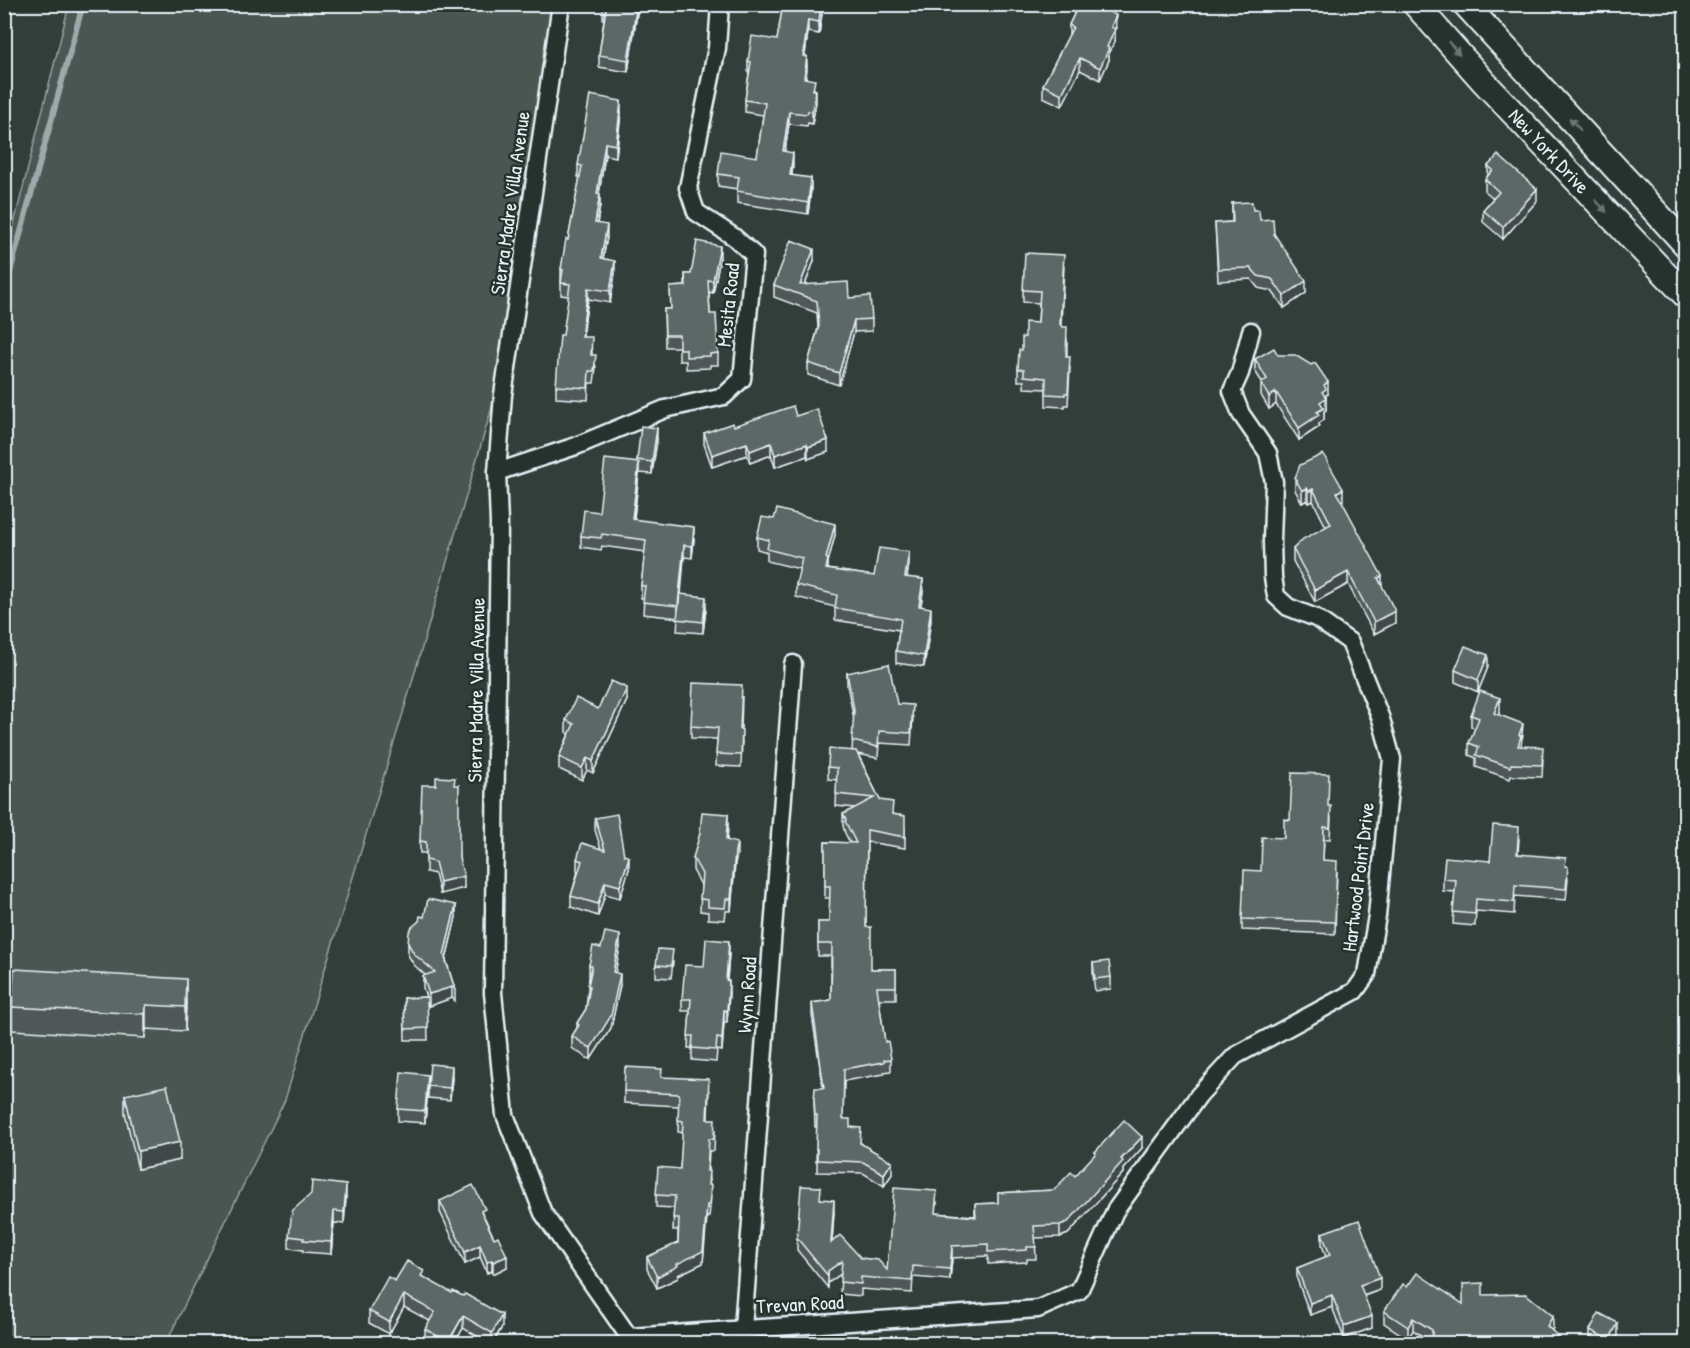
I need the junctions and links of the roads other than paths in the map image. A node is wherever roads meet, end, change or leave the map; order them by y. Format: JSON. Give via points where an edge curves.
{"nodes":[{"id":1,"x":561,"y":4,"type":"edge"},
{"id":2,"x":720,"y":4,"type":"edge"},
{"id":3,"x":1414,"y":4,"type":"edge"},
{"id":4,"x":1466,"y":4,"type":"edge"},
{"id":5,"x":1686,"y":245,"type":"edge"},
{"id":6,"x":1686,"y":296,"type":"edge"},
{"id":7,"x":1251,"y":331,"type":"dead end"},
{"id":8,"x":497,"y":472,"type":"junction"},
{"id":9,"x":793,"y":664,"type":"dead end"},
{"id":10,"x":973,"y":1315,"type":"joint"},
{"id":11,"x":743,"y":1329,"type":"junction"},
{"id":12,"x":632,"y":1340,"type":"edge"}],
"edges":[{"from":1,"to":8,"type":"street","name":"Sierra Madre Villa Avenue","via":[[503,395]]},
{"from":2,"to":8,"type":"street","name":"Mesita Road","via":[[717,48],[688,188],[696,213],[754,255],[742,379],[724,396],[665,409],[576,446]]},
{"from":3,"to":6,"type":"main road","name":"New York Drive","one_way":true},
{"from":5,"to":4,"type":"main road","name":"New York Drive","one_way":true},
{"from":7,"to":10,"type":"street","name":"Hartwood Point Drive","via":[[1232,391],[1241,414],[1268,453],[1274,482],[1272,568],[1276,596],[1288,607],[1316,618],[1350,642],[1381,719],[1392,759],[1377,916],[1367,974],[1355,991],[1235,1056],[1199,1095],[1114,1211],[1079,1291],[1038,1309]]},
{"from":8,"to":12,"type":"street","name":"Sierra Madre Villa Avenue","via":[[493,993],[504,1115],[543,1213]]},
{"from":9,"to":11,"type":"street","name":"Wynn Road"},
{"from":10,"to":11,"type":"street","name":"Trevan Road"},
{"from":11,"to":12,"type":"street","name":"Trevan Road"}]}
